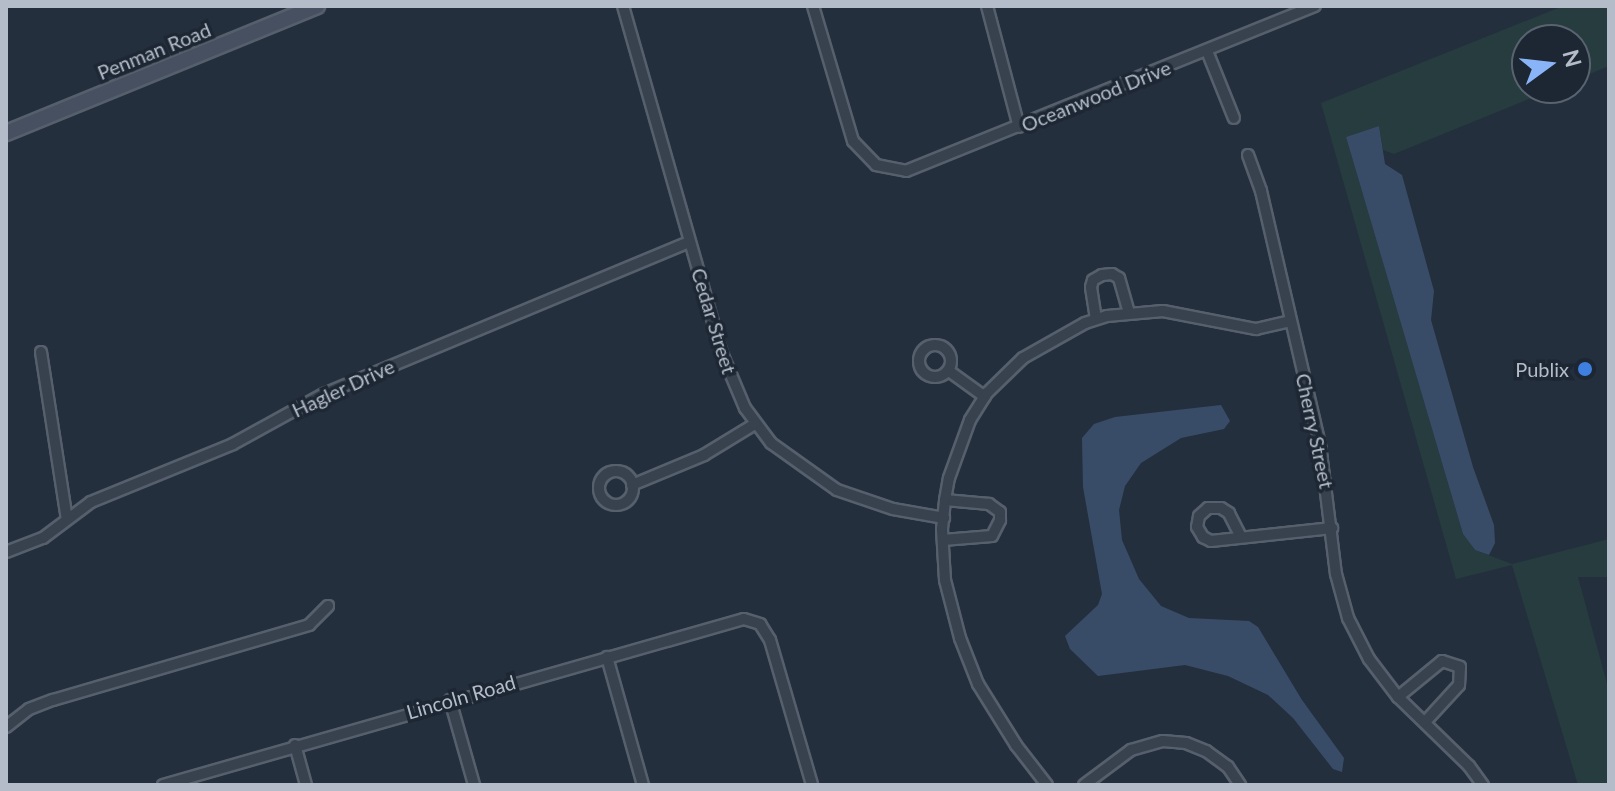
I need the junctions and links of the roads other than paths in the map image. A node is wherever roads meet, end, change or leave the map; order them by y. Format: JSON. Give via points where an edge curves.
{"nodes":[{"id":1,"x":317,"y":6,"type":"edge"},
{"id":2,"x":623,"y":6,"type":"edge"},
{"id":3,"x":813,"y":6,"type":"edge"},
{"id":4,"x":987,"y":6,"type":"edge"},
{"id":5,"x":1315,"y":6,"type":"edge"},
{"id":6,"x":1207,"y":51,"type":"junction"},
{"id":7,"x":1234,"y":118,"type":"dead end"},
{"id":8,"x":1019,"y":127,"type":"junction"},
{"id":9,"x":6,"y":133,"type":"edge"},
{"id":10,"x":1248,"y":155,"type":"dead end"},
{"id":11,"x":690,"y":242,"type":"junction"},
{"id":12,"x":1129,"y":313,"type":"junction"},
{"id":13,"x":1096,"y":319,"type":"junction"},
{"id":14,"x":1290,"y":321,"type":"junction"},
{"id":15,"x":41,"y":352,"type":"dead end"},
{"id":16,"x":949,"y":371,"type":"dead end"},
{"id":17,"x":985,"y":397,"type":"junction"},
{"id":18,"x":755,"y":424,"type":"junction"},
{"id":19,"x":632,"y":485,"type":"dead end"},
{"id":20,"x":945,"y":500,"type":"junction"},
{"id":21,"x":944,"y":518,"type":"junction"},
{"id":22,"x":67,"y":519,"type":"junction"},
{"id":23,"x":1332,"y":528,"type":"junction"},
{"id":24,"x":1241,"y":537,"type":"dead end"},
{"id":25,"x":943,"y":540,"type":"junction"},
{"id":26,"x":6,"y":552,"type":"edge"},
{"id":27,"x":328,"y":606,"type":"dead end"},
{"id":28,"x":607,"y":657,"type":"junction"},
{"id":29,"x":1398,"y":697,"type":"junction"},
{"id":30,"x":450,"y":700,"type":"junction"},
{"id":31,"x":1425,"y":722,"type":"junction"},
{"id":32,"x":6,"y":727,"type":"edge"},
{"id":33,"x":295,"y":745,"type":"junction"},
{"id":34,"x":163,"y":785,"type":"edge"},
{"id":35,"x":306,"y":785,"type":"edge"},
{"id":36,"x":474,"y":785,"type":"edge"},
{"id":37,"x":643,"y":785,"type":"edge"},
{"id":38,"x":812,"y":785,"type":"edge"},
{"id":39,"x":1047,"y":785,"type":"edge"},
{"id":40,"x":1084,"y":785,"type":"edge"},
{"id":41,"x":1240,"y":785,"type":"edge"},
{"id":42,"x":1483,"y":785,"type":"edge"}],
"edges":[{"from":1,"to":9,"type":"street","name":"Penman Road"},
{"from":2,"to":11,"type":"street","name":"Cedar Street"},
{"from":3,"to":8,"type":"street","name":"Oceanwood Drive","via":[[853,141],[876,165],[892,171],[920,168]]},
{"from":4,"to":8,"type":"street"},
{"from":5,"to":6,"type":"street","name":"Oceanwood Drive"},
{"from":6,"to":7,"type":"street"},
{"from":6,"to":8,"type":"street","name":"Oceanwood Drive"},
{"from":10,"to":14,"type":"street","name":"Cherry Street"},
{"from":11,"to":18,"type":"street","name":"Cedar Street","via":[[731,380]]},
{"from":11,"to":22,"type":"street","name":"Hagler Drive","via":[[324,394],[252,434],[91,502]]},
{"from":12,"to":13,"type":"street"},
{"from":12,"to":13,"type":"street","via":[[1119,278],[1102,275],[1091,287]]},
{"from":12,"to":14,"type":"street","via":[[1163,311],[1256,329]]},
{"from":13,"to":17,"type":"street","via":[[1023,358]]},
{"from":14,"to":23,"type":"street","name":"Cherry Street","via":[[1320,444]]},
{"from":15,"to":22,"type":"street"},
{"from":16,"to":17,"type":"street"},
{"from":17,"to":20,"type":"street","via":[[961,440]]},
{"from":18,"to":19,"type":"street","via":[[704,455]]},
{"from":18,"to":21,"type":"street","name":"Cedar Street","via":[[796,464],[837,490],[893,509]]},
{"from":20,"to":21,"type":"street"},
{"from":20,"to":25,"type":"street","via":[[989,504],[1000,512],[1000,520],[992,536]]},
{"from":21,"to":25,"type":"street"},
{"from":22,"to":26,"type":"street","name":"Hagler Drive","via":[[43,538]]},
{"from":23,"to":24,"type":"street"},
{"from":23,"to":29,"type":"street","name":"Cherry Street","via":[[1336,574],[1348,618],[1369,659]]},
{"from":25,"to":39,"type":"street","via":[[945,580],[973,670],[995,715]]},
{"from":27,"to":32,"type":"street","via":[[309,625],[53,700],[29,709]]},
{"from":28,"to":30,"type":"street","name":"Lincoln Road"},
{"from":28,"to":37,"type":"street"},
{"from":28,"to":38,"type":"street","name":"Lincoln Road","via":[[732,620],[760,624],[770,640]]},
{"from":29,"to":31,"type":"street","name":"Cherry Street"},
{"from":29,"to":31,"type":"street","via":[[1442,661],[1460,667],[1459,685]]},
{"from":30,"to":33,"type":"street","name":"Lincoln Road"},
{"from":30,"to":36,"type":"street"},
{"from":31,"to":42,"type":"street","name":"Cherry Street"},
{"from":33,"to":34,"type":"street","name":"Lincoln Road"},
{"from":33,"to":35,"type":"street"},
{"from":40,"to":41,"type":"street","via":[[1131,750],[1163,741],[1206,751],[1228,767]]}]}
